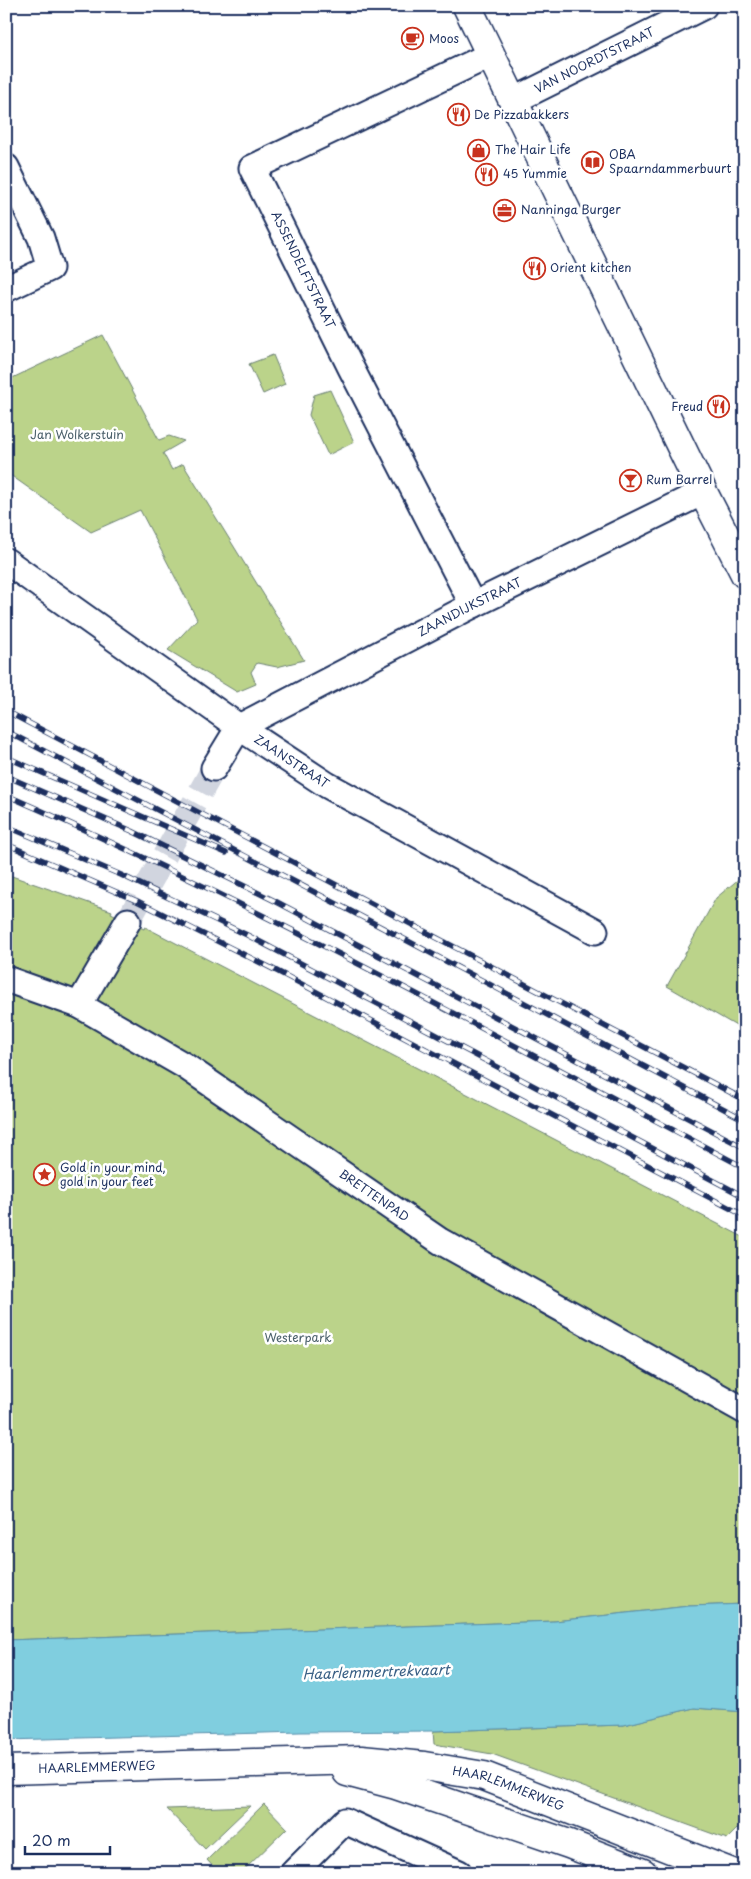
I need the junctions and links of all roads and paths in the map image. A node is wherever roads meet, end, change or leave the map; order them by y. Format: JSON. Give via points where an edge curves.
{"nodes":[{"id":1,"x":467,"y":6,"type":"edge"},
{"id":2,"x":704,"y":6,"type":"edge"},
{"id":3,"x":490,"y":55,"type":"junction"},
{"id":4,"x":513,"y":101,"type":"junction"},
{"id":5,"x":6,"y":167,"type":"edge"},
{"id":6,"x":6,"y":290,"type":"edge"},
{"id":7,"x":703,"y":492,"type":"junction"},
{"id":8,"x":6,"y":561,"type":"edge"},
{"id":9,"x":745,"y":574,"type":"edge"},
{"id":10,"x":473,"y":605,"type":"junction"},
{"id":11,"x":239,"y":727,"type":"junction"},
{"id":12,"x":214,"y":768,"type":"tunnel mouth"},
{"id":13,"x":128,"y":921,"type":"tunnel mouth"},
{"id":14,"x":595,"y":931,"type":"dead end"},
{"id":15,"x":6,"y":979,"type":"edge"},
{"id":16,"x":80,"y":1005,"type":"junction"},
{"id":17,"x":745,"y":1411,"type":"edge"},
{"id":18,"x":309,"y":1762,"type":"junction"},
{"id":19,"x":6,"y":1770,"type":"edge"},
{"id":20,"x":293,"y":1873,"type":"edge"},
{"id":21,"x":458,"y":1873,"type":"edge"},
{"id":22,"x":643,"y":1873,"type":"edge"},
{"id":23,"x":732,"y":1873,"type":"edge"}],
"edges":[{"from":1,"to":3,"type":"main road"},
{"from":2,"to":4,"type":"street","name":"VAN NOORDTSTRAAT"},
{"from":3,"to":4,"type":"main road"},
{"from":3,"to":10,"type":"street","name":"ASSENDELFTSTRAAT","via":[[252,168]]},
{"from":4,"to":7,"type":"main road"},
{"from":5,"to":6,"type":"street","via":[[41,238],[50,268]]},
{"from":7,"to":9,"type":"main road"},
{"from":7,"to":10,"type":"street","name":"ZAANDIJKSTRAAT"},
{"from":8,"to":11,"type":"street","name":"ZAANSTRAAT"},
{"from":10,"to":11,"type":"street","name":"ZAANDIJKSTRAAT"},
{"from":11,"to":12,"type":"street"},
{"from":11,"to":14,"type":"street","name":"ZAANSTRAAT","via":[[327,785]]},
{"from":13,"to":16,"type":"street"},
{"from":15,"to":16,"type":"street","name":"BRETTENPAD"},
{"from":16,"to":17,"type":"street","name":"BRETTENPAD","via":[[185,1066],[440,1241]]},
{"from":18,"to":19,"type":"main road","name":"HAARLEMMERWEG"},
{"from":18,"to":22,"type":"main road","name":"HAARLEMMERWEG","via":[[396,1785]]},
{"from":18,"to":23,"type":"main road","name":"HAARLEMMERWEG","via":[[361,1760],[484,1776]]},
{"from":20,"to":21,"type":"street","via":[[344,1821]]}]}
